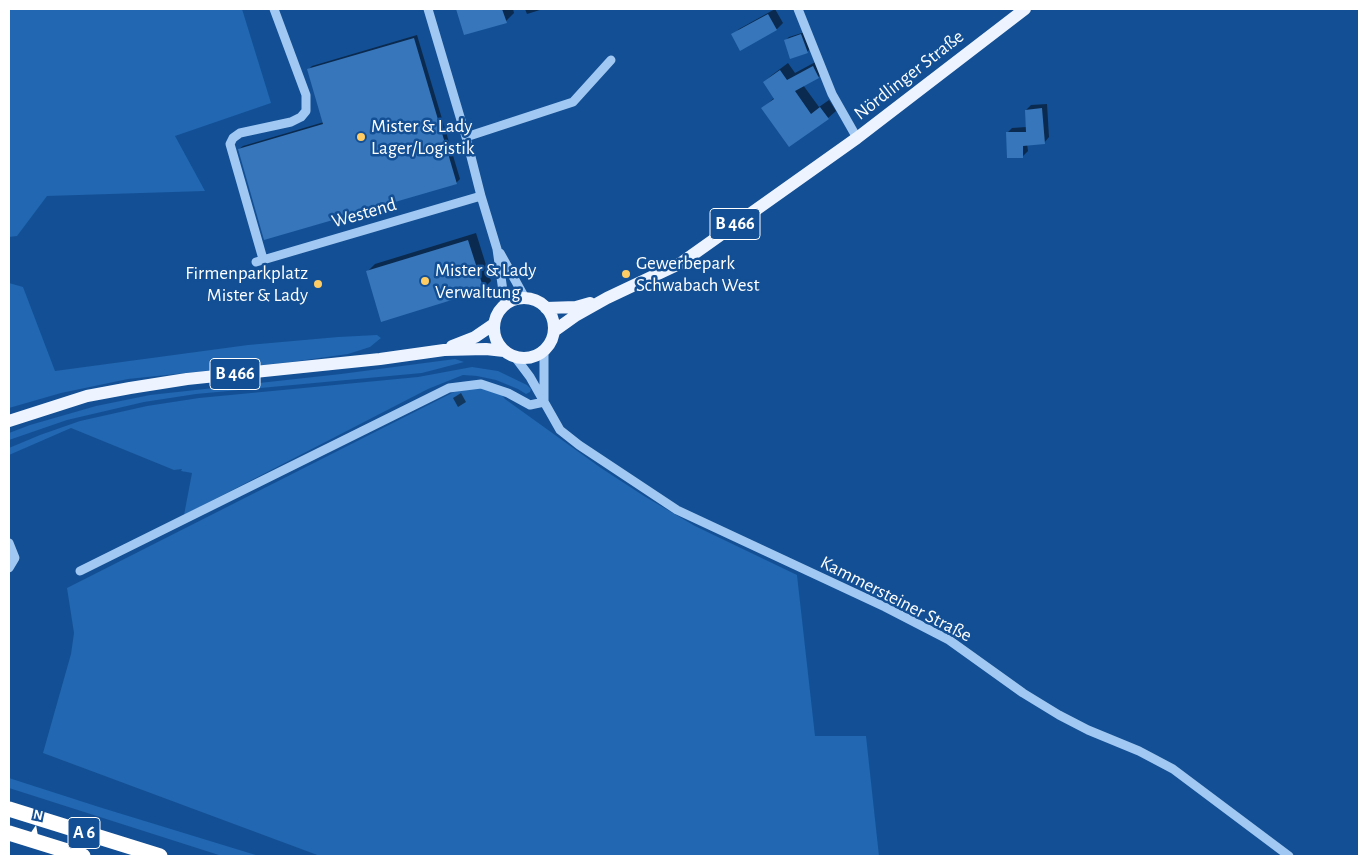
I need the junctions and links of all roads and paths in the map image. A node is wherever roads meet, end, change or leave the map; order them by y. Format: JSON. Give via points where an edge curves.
{"nodes":[{"id":1,"x":274,"y":9,"type":"edge"},
{"id":2,"x":428,"y":9,"type":"edge"},
{"id":3,"x":798,"y":9,"type":"edge"},
{"id":4,"x":1024,"y":9,"type":"edge"},
{"id":5,"x":611,"y":60,"type":"dead end"},
{"id":6,"x":466,"y":136,"type":"junction"},
{"id":7,"x":857,"y":138,"type":"junction"},
{"id":8,"x":481,"y":196,"type":"junction"},
{"id":9,"x":497,"y":249,"type":"junction"},
{"id":10,"x":525,"y":298,"type":"junction"},
{"id":11,"x":606,"y":298,"type":"junction"},
{"id":12,"x":505,"y":305,"type":"junction"},
{"id":13,"x":546,"y":308,"type":"junction"},
{"id":14,"x":494,"y":324,"type":"junction"},
{"id":15,"x":554,"y":331,"type":"junction"},
{"id":16,"x":444,"y":350,"type":"junction"},
{"id":17,"x":544,"y":350,"type":"junction"},
{"id":18,"x":509,"y":354,"type":"junction"},
{"id":19,"x":544,"y":402,"type":"junction"},
{"id":20,"x":9,"y":421,"type":"edge"},
{"id":21,"x":9,"y":543,"type":"edge"},
{"id":22,"x":9,"y":568,"type":"edge"},
{"id":23,"x":80,"y":571,"type":"dead end"},
{"id":24,"x":9,"y":809,"type":"edge"},
{"id":25,"x":9,"y":833,"type":"edge"},
{"id":26,"x":9,"y":839,"type":"edge"},
{"id":27,"x":34,"y":840,"type":"junction"},
{"id":28,"x":83,"y":856,"type":"edge"},
{"id":29,"x":160,"y":856,"type":"edge"},
{"id":30,"x":1289,"y":856,"type":"edge"}],
"edges":[{"from":1,"to":8,"type":"street","name":"Westend","via":[[306,95],[306,111],[291,122],[240,133],[230,144],[259,260]]},
{"from":2,"to":6,"type":"street"},
{"from":3,"to":7,"type":"street","name":"Nördlinger Straße","via":[[832,94]]},
{"from":4,"to":7,"type":"main road","name":"Nördlinger Straße","number":"B 466"},
{"from":5,"to":6,"type":"street","via":[[573,102]]},
{"from":6,"to":8,"type":"street"},
{"from":7,"to":11,"type":"main road","number":"B 466","via":[[681,262]]},
{"from":8,"to":9,"type":"street"},
{"from":9,"to":10,"type":"street"},
{"from":9,"to":12,"type":"street"},
{"from":10,"to":12,"type":"main road"},
{"from":10,"to":13,"type":"main road"},
{"from":11,"to":13,"type":"main road","number":"B 466","via":[[576,307]]},
{"from":11,"to":15,"type":"main road","number":"B 466"},
{"from":12,"to":14,"type":"main road"},
{"from":13,"to":15,"type":"main road"},
{"from":14,"to":16,"type":"main road","number":"B 466","via":[[475,337]]},
{"from":14,"to":18,"type":"main road","via":[[498,343]]},
{"from":15,"to":17,"type":"main road"},
{"from":16,"to":18,"type":"main road","number":"B 466","via":[[486,349]]},
{"from":16,"to":20,"type":"main road","number":"B 466","via":[[130,388],[87,396]]},
{"from":17,"to":18,"type":"main road","via":[[530,357]]},
{"from":17,"to":19,"type":"street","name":"Kammersteiner Straße"},
{"from":18,"to":19,"type":"street","name":"Kammersteiner Straße","via":[[530,377]]},
{"from":19,"to":23,"type":"street","via":[[530,405],[481,384],[449,388]]},
{"from":19,"to":30,"type":"street","name":"Kammersteiner Straße","via":[[560,430],[677,510],[950,640],[1059,715],[1172,769]]},
{"from":21,"to":22,"type":"street","via":[[15,558]]},
{"from":24,"to":29,"type":"highway","number":"A 6"},
{"from":25,"to":27,"type":"highway","number":"A 6"},
{"from":26,"to":27,"type":"highway"},
{"from":27,"to":28,"type":"highway","number":"A 6"}]}
